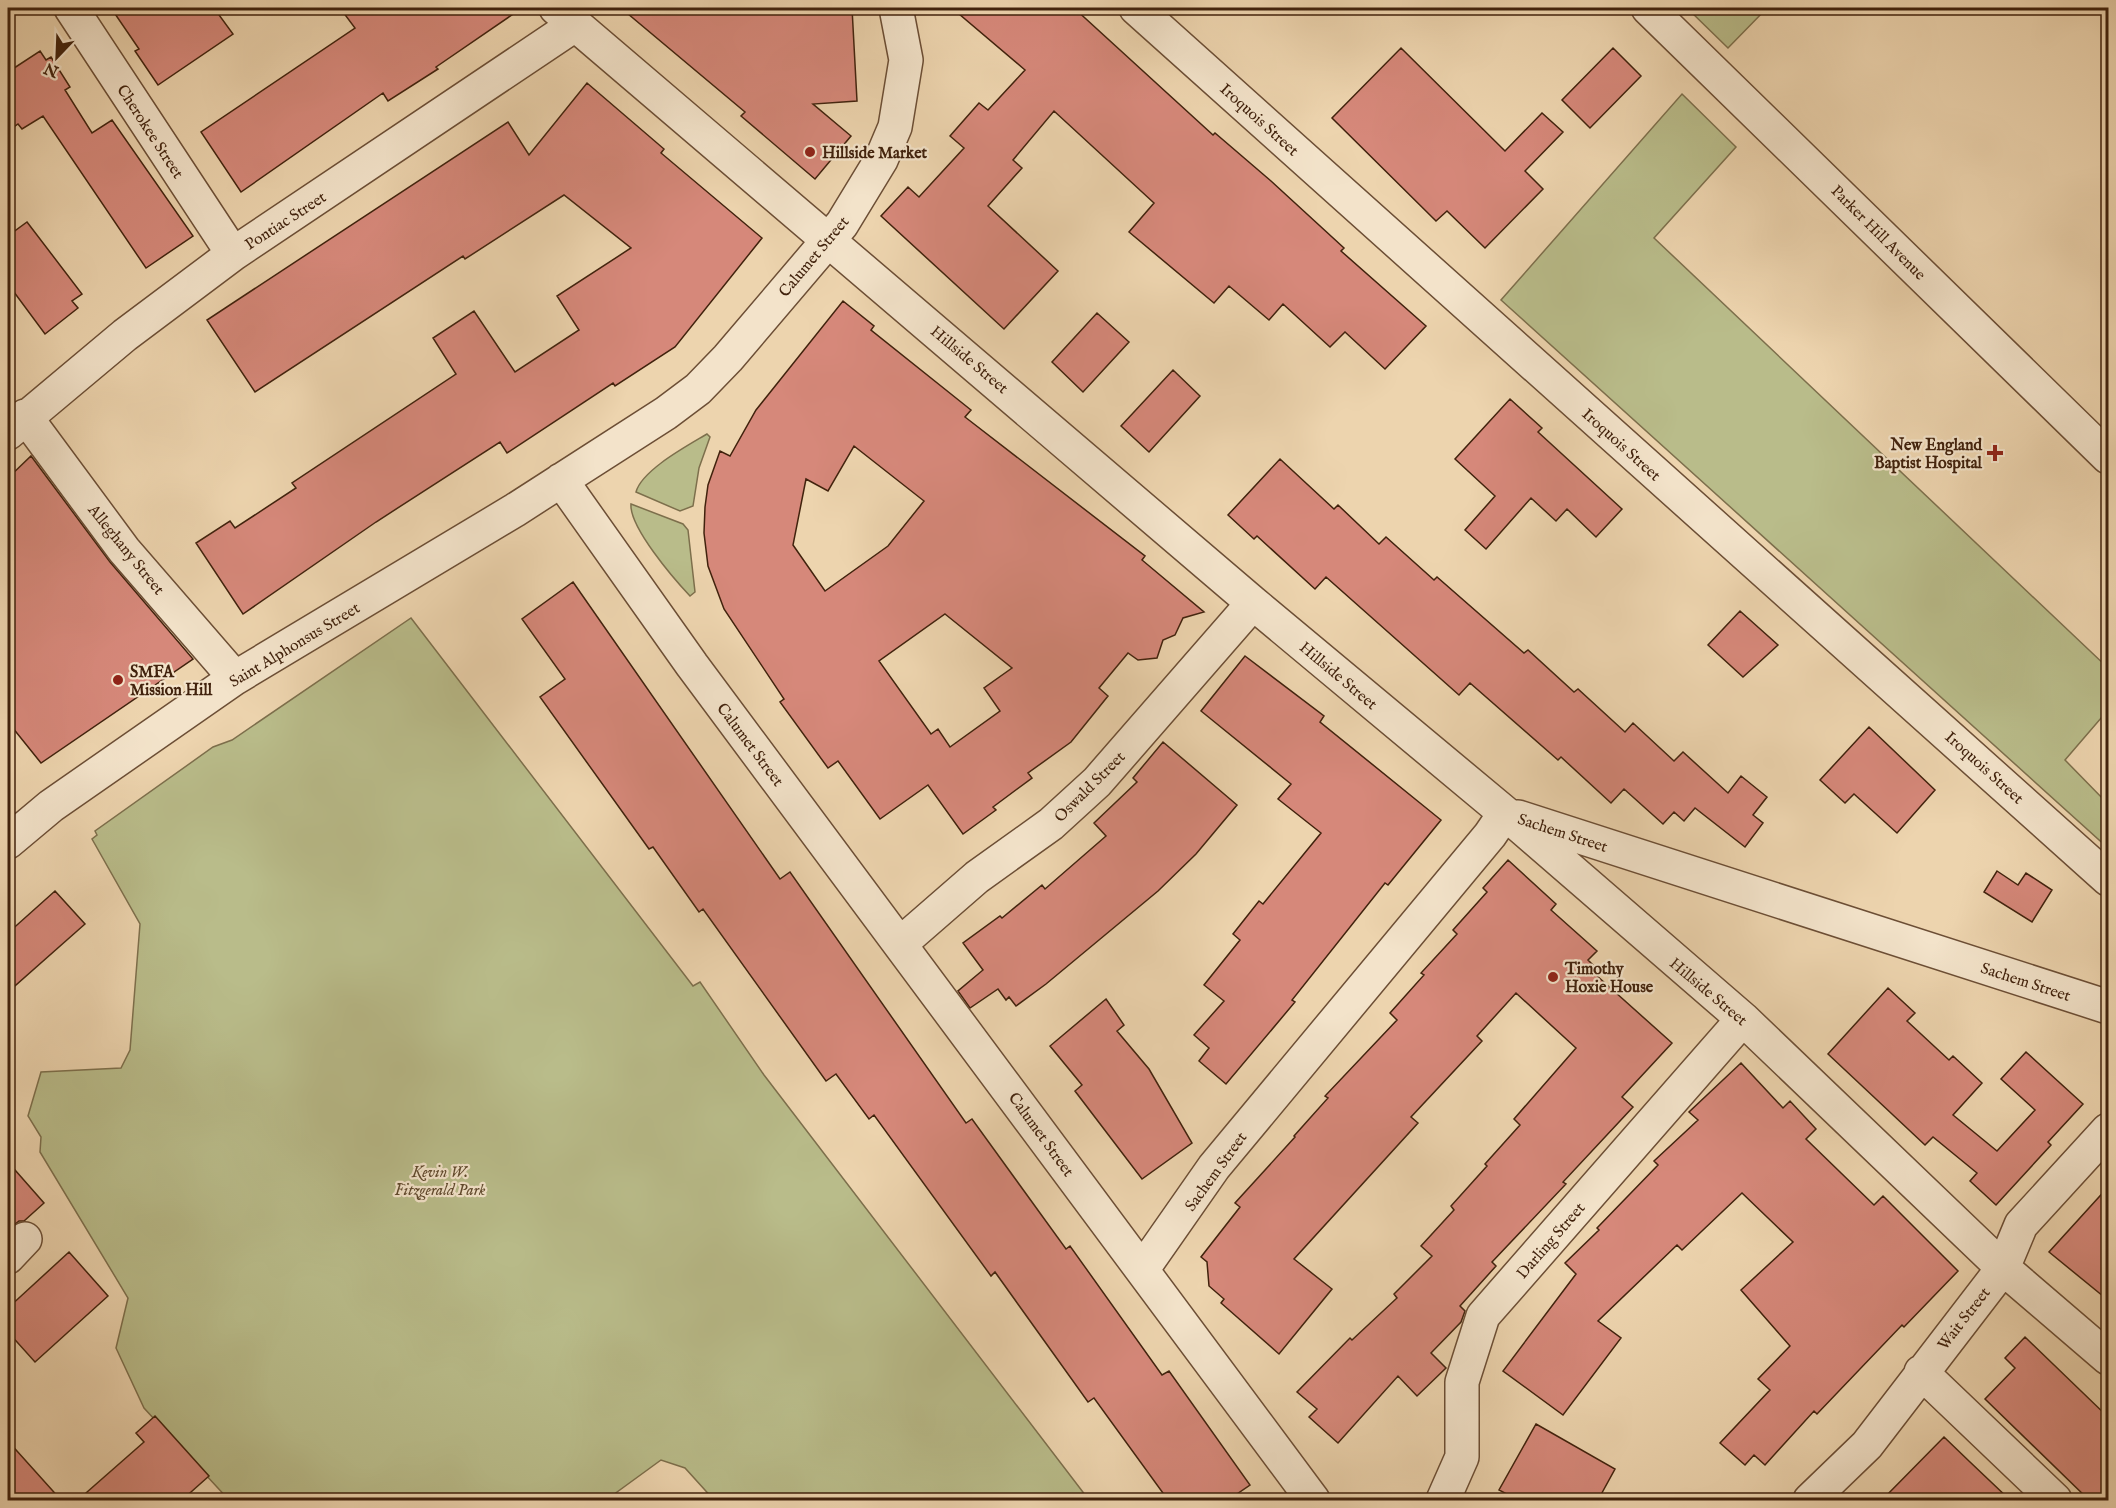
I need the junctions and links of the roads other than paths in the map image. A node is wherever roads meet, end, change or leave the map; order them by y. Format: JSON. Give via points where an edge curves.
{"nodes":[{"id":1,"x":71,"y":8,"type":"edge"},
{"id":2,"x":896,"y":8,"type":"edge"},
{"id":3,"x":1136,"y":8,"type":"edge"},
{"id":4,"x":1648,"y":8,"type":"edge"},
{"id":5,"x":566,"y":16,"type":"edge"},
{"id":6,"x":828,"y":239,"type":"junction"},
{"id":7,"x":233,"y":254,"type":"junction"},
{"id":8,"x":16,"y":424,"type":"edge"},
{"id":9,"x":2109,"y":457,"type":"edge"},
{"id":10,"x":561,"y":480,"type":"junction"},
{"id":11,"x":1253,"y":603,"type":"junction"},
{"id":12,"x":235,"y":678,"type":"junction"},
{"id":13,"x":1505,"y":813,"type":"junction"},
{"id":14,"x":8,"y":842,"type":"edge"},
{"id":15,"x":2109,"y":879,"type":"edge"},
{"id":16,"x":900,"y":944,"type":"junction"},
{"id":17,"x":2109,"y":1007,"type":"edge"},
{"id":18,"x":1743,"y":1019,"type":"junction"},
{"id":19,"x":2109,"y":1130,"type":"edge"},
{"id":20,"x":2003,"y":1268,"type":"junction"},
{"id":21,"x":1142,"y":1270,"type":"junction"},
{"id":22,"x":2109,"y":1358,"type":"edge"},
{"id":23,"x":1921,"y":1372,"type":"junction"},
{"id":24,"x":1814,"y":1499,"type":"edge"},
{"id":25,"x":1312,"y":1500,"type":"edge"},
{"id":26,"x":1443,"y":1500,"type":"edge"},
{"id":27,"x":2055,"y":1500,"type":"edge"}],
"edges":[{"from":1,"to":7,"type":"street","name":"Cherokee Street"},
{"from":2,"to":6,"type":"street","name":"Calumet Street","via":[[906,60],[895,127],[863,193]]},
{"from":3,"to":15,"type":"street","name":"Iroquois Street"},
{"from":4,"to":9,"type":"street","name":"Parker Hill Avenue"},
{"from":5,"to":6,"type":"street","name":"Hillside Street"},
{"from":5,"to":7,"type":"street","name":"Pontiac Street"},
{"from":6,"to":10,"type":"street","name":"Calumet Street","via":[[692,395]]},
{"from":6,"to":11,"type":"street","name":"Hillside Street"},
{"from":7,"to":8,"type":"street","name":"Pontiac Street","via":[[124,335]]},
{"from":8,"to":12,"type":"street","name":"Alleghany Street"},
{"from":10,"to":12,"type":"street","name":"Saint Alphonsus Street","via":[[389,588]]},
{"from":10,"to":16,"type":"street","name":"Calumet Street","via":[[631,582]]},
{"from":11,"to":13,"type":"street","name":"Hillside Street"},
{"from":11,"to":16,"type":"street","name":"Oswald Street","via":[[1097,782],[1051,824],[976,877]]},
{"from":12,"to":14,"type":"street","name":"Saint Alphonsus Street","via":[[51,806]]},
{"from":13,"to":17,"type":"street","name":"Sachem Street"},
{"from":13,"to":18,"type":"street","name":"Hillside Street"},
{"from":13,"to":21,"type":"street","name":"Sachem Street","via":[[1214,1167]]},
{"from":16,"to":21,"type":"street","name":"Calumet Street"},
{"from":18,"to":20,"type":"street","name":"Hillside Street"},
{"from":18,"to":26,"type":"street","name":"Darling Street","via":[[1483,1316],[1461,1382],[1462,1457]]},
{"from":19,"to":20,"type":"street","name":"Wait Street","via":[[2021,1225]]},
{"from":20,"to":22,"type":"street","name":"Hillside Street"},
{"from":20,"to":23,"type":"street","name":"Wait Street"},
{"from":21,"to":25,"type":"street","name":"Calumet Street"},
{"from":23,"to":24,"type":"street","name":"Wait Street","via":[[1867,1445]]},
{"from":23,"to":27,"type":"street"}]}
